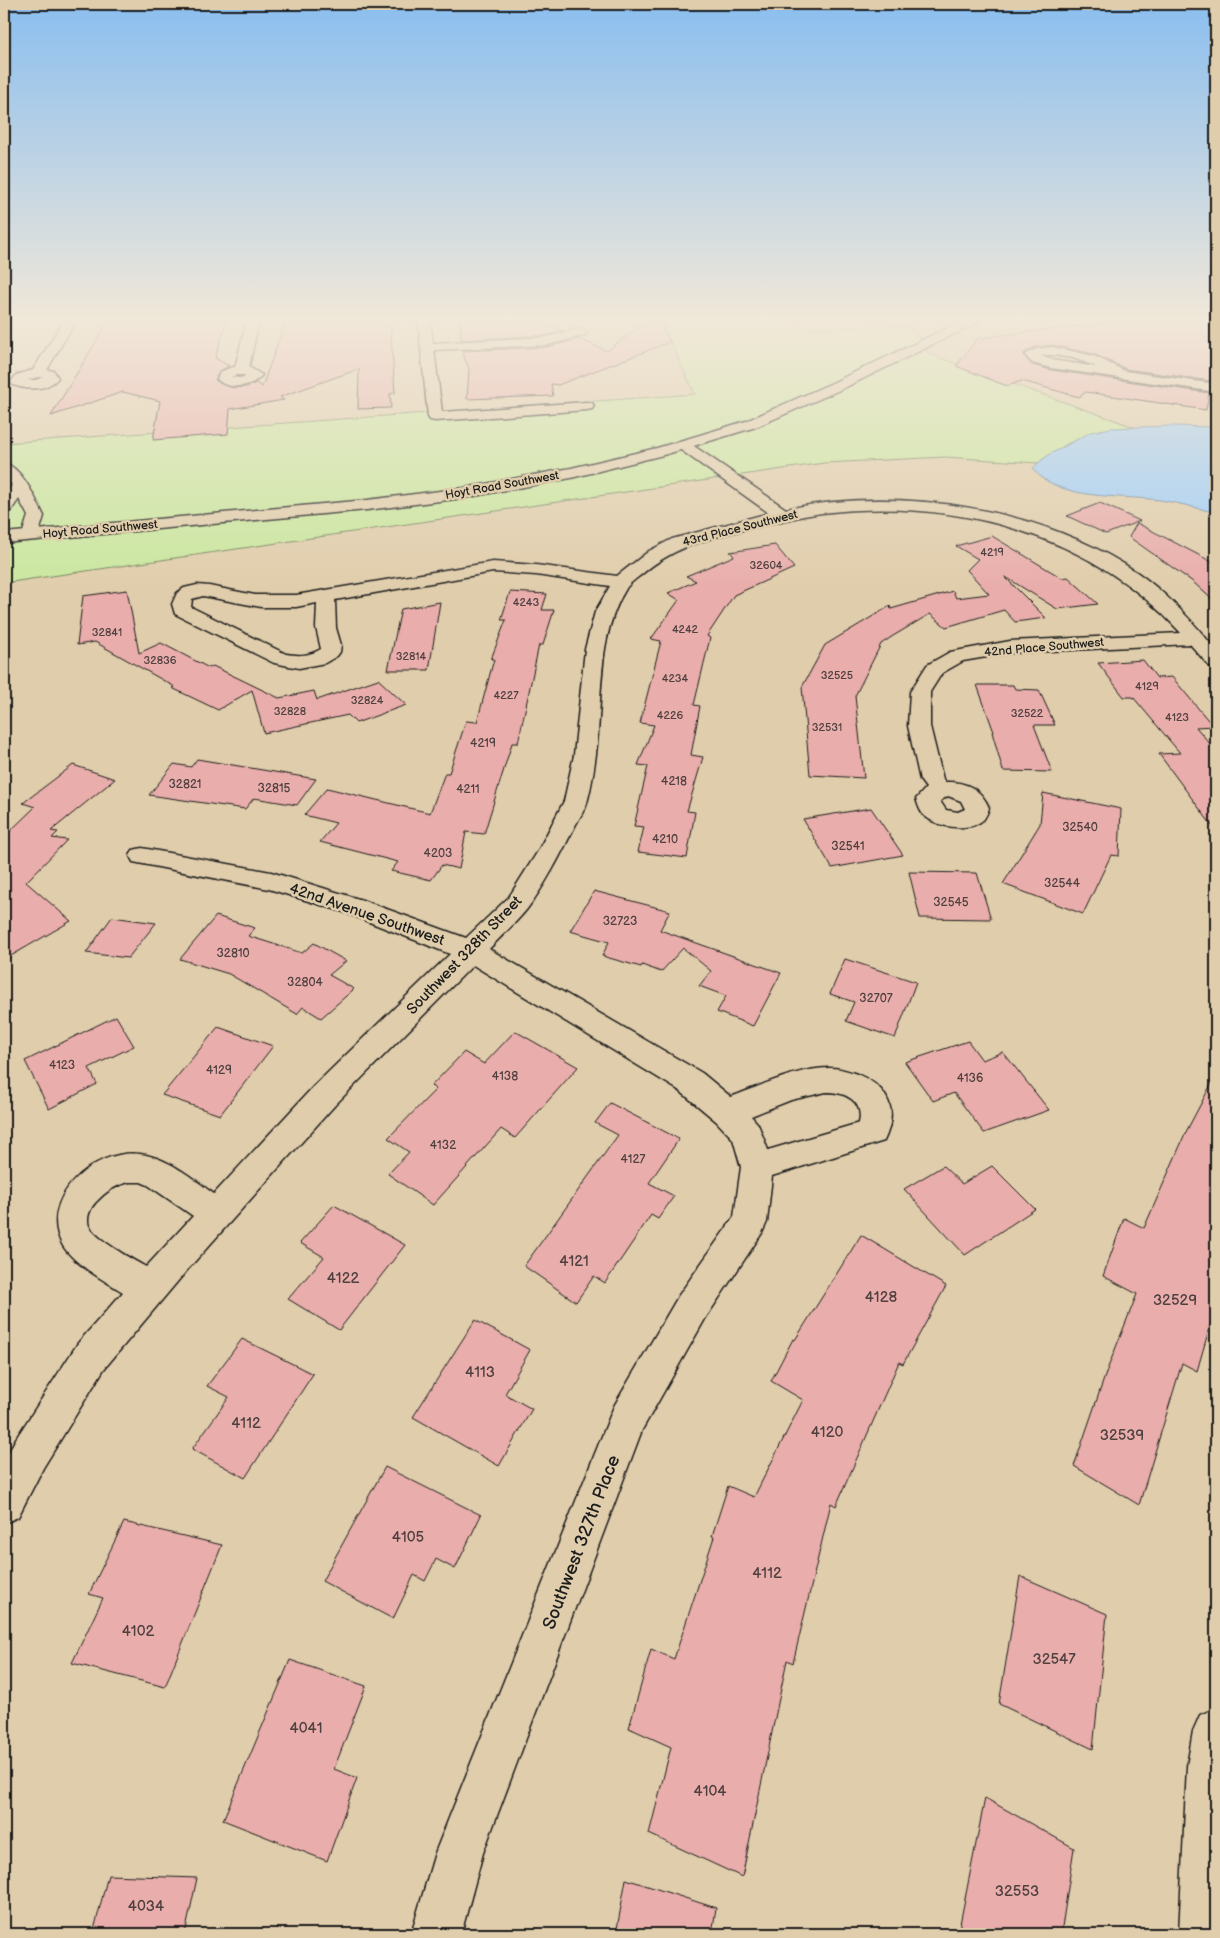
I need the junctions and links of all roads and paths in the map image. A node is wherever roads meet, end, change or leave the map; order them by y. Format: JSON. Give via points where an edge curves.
{"nodes":[{"id":1,"x":434,"y":410,"type":"edge"},
{"id":2,"x":526,"y":410,"type":"edge"},
{"id":3,"x":781,"y":410,"type":"edge"},
{"id":4,"x":683,"y":445,"type":"junction"},
{"id":5,"x":662,"y":452,"type":"junction"},
{"id":6,"x":4,"y":468,"type":"edge"},
{"id":7,"x":711,"y":484,"type":"dead end"},
{"id":8,"x":20,"y":485,"type":"junction"},
{"id":9,"x":4,"y":508,"type":"edge"},
{"id":10,"x":740,"y":508,"type":"dead end"},
{"id":11,"x":783,"y":515,"type":"junction"},
{"id":12,"x":757,"y":522,"type":"junction"},
{"id":13,"x":31,"y":535,"type":"junction"},
{"id":14,"x":4,"y":538,"type":"edge"},
{"id":15,"x":621,"y":582,"type":"junction"},
{"id":16,"x":325,"y":596,"type":"junction"},
{"id":17,"x":1196,"y":638,"type":"junction"},
{"id":18,"x":1216,"y":662,"type":"edge"},
{"id":19,"x":939,"y":790,"type":"dead end"},
{"id":20,"x":142,"y":856,"type":"dead end"},
{"id":21,"x":471,"y":951,"type":"junction"},
{"id":22,"x":744,"y":1137,"type":"junction"},
{"id":23,"x":216,"y":1214,"type":"junction"},
{"id":24,"x":149,"y":1289,"type":"junction"},
{"id":25,"x":4,"y":1503,"type":"edge"},
{"id":26,"x":1216,"y":1731,"type":"edge"},
{"id":27,"x":436,"y":1934,"type":"edge"},
{"id":28,"x":1204,"y":1934,"type":"edge"}],
"edges":[{"from":1,"to":2,"type":"street","via":[[435,417]]},
{"from":3,"to":4,"type":"street","name":"Hoyt Road Southwest","via":[[751,424]]},
{"from":4,"to":5,"type":"street","name":"Hoyt Road Southwest"},
{"from":4,"to":11,"type":"street"},
{"from":5,"to":7,"type":"street"},
{"from":5,"to":13,"type":"street","name":"Hoyt Road Southwest","via":[[464,493],[367,505]]},
{"from":6,"to":8,"type":"street"},
{"from":8,"to":9,"type":"street"},
{"from":8,"to":13,"type":"street","via":[[36,516]]},
{"from":10,"to":12,"type":"street"},
{"from":11,"to":12,"type":"street","name":"43rd Place Southwest"},
{"from":11,"to":17,"type":"street","name":"43rd Place Southwest","via":[[833,507],[930,507],[984,516],[1046,533],[1093,554],[1131,577],[1174,612]]},
{"from":12,"to":15,"type":"street","name":"43rd Place Southwest","via":[[691,538],[660,552]]},
{"from":13,"to":14,"type":"street","name":"Hoyt Road Southwest"},
{"from":15,"to":16,"type":"street","via":[[493,567]]},
{"from":15,"to":21,"type":"street","name":"Southwest 328th Street","via":[[605,612],[595,649],[585,755],[576,801],[550,852],[518,903]]},
{"from":16,"to":16,"type":"street","via":[[270,602],[202,591],[190,592],[180,601],[182,610],[281,658],[299,662],[318,660],[330,652],[332,644],[326,629],[328,611]]},
{"from":17,"to":18,"type":"street","name":"43rd Place Southwest"},
{"from":17,"to":19,"type":"street","name":"42nd Place Southwest","via":[[1010,647],[957,656],[934,669],[920,692],[919,726],[932,780]]},
{"from":20,"to":21,"type":"street","name":"42nd Avenue Southwest","via":[[271,880],[353,906]]},
{"from":21,"to":22,"type":"street","name":"42nd Avenue Southwest","via":[[691,1082]]},
{"from":21,"to":23,"type":"street","name":"Southwest 328th Street","via":[[324,1096]]},
{"from":22,"to":22,"type":"street","via":[[873,1132],[876,1109],[868,1094],[857,1087],[828,1080],[791,1088]]},
{"from":22,"to":27,"type":"street","name":"Southwest 327th Place","via":[[750,1222],[692,1307],[628,1419],[459,1853]]},
{"from":23,"to":24,"type":"street","name":"Southwest 328th Street"},
{"from":23,"to":24,"type":"street","via":[[153,1172],[140,1168],[124,1168],[108,1174],[92,1183],[81,1195],[71,1223],[75,1236]]},
{"from":24,"to":25,"type":"street","name":"Southwest 328th Street","via":[[91,1356],[29,1454]]},
{"from":26,"to":28,"type":"street","via":[[1210,1766]]}]}
